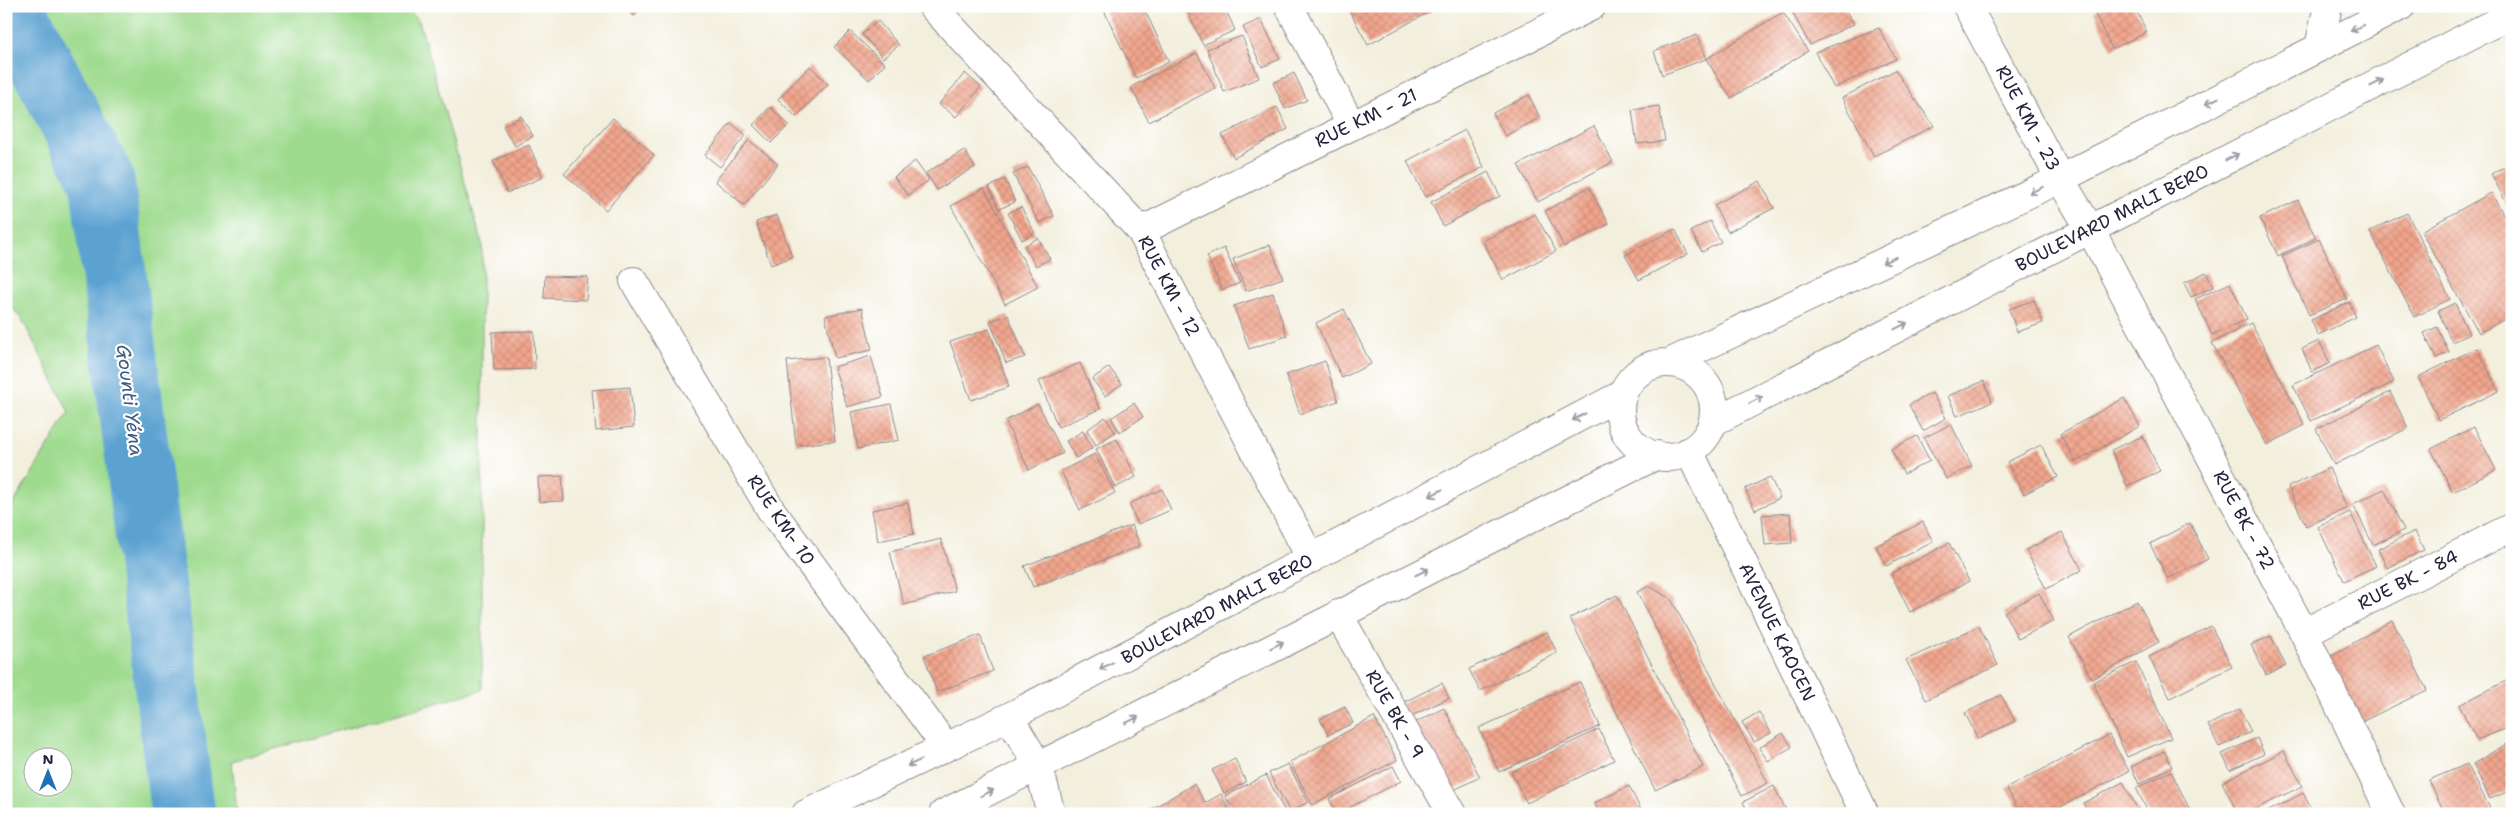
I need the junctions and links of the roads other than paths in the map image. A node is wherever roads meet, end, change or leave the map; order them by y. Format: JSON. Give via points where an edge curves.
{"nodes":[{"id":1,"x":932,"y":6,"type":"edge"},
{"id":2,"x":1289,"y":6,"type":"edge"},
{"id":3,"x":1592,"y":6,"type":"edge"},
{"id":4,"x":1967,"y":6,"type":"edge"},
{"id":5,"x":2328,"y":6,"type":"edge"},
{"id":6,"x":2401,"y":6,"type":"edge"},
{"id":7,"x":2512,"y":14,"type":"edge"},
{"id":8,"x":2319,"y":47,"type":"junction"},
{"id":9,"x":1350,"y":125,"type":"junction"},
{"id":10,"x":2060,"y":179,"type":"junction"},
{"id":11,"x":2090,"y":229,"type":"junction"},
{"id":12,"x":1141,"y":231,"type":"junction"},
{"id":13,"x":634,"y":281,"type":"dead end"},
{"id":14,"x":1669,"y":363,"type":"junction"},
{"id":15,"x":1622,"y":394,"type":"junction"},
{"id":16,"x":1713,"y":422,"type":"junction"},
{"id":17,"x":1689,"y":451,"type":"junction"},
{"id":18,"x":1657,"y":455,"type":"junction"},
{"id":19,"x":2512,"y":527,"type":"edge"},
{"id":20,"x":1311,"y":559,"type":"junction"},
{"id":21,"x":1338,"y":614,"type":"junction"},
{"id":22,"x":2304,"y":633,"type":"junction"},
{"id":23,"x":1009,"y":717,"type":"junction"},
{"id":24,"x":946,"y":747,"type":"junction"},
{"id":25,"x":1039,"y":768,"type":"junction"},
{"id":26,"x":806,"y":814,"type":"edge"},
{"id":27,"x":943,"y":814,"type":"edge"},
{"id":28,"x":1051,"y":814,"type":"edge"},
{"id":29,"x":1452,"y":814,"type":"edge"},
{"id":30,"x":1865,"y":814,"type":"edge"},
{"id":31,"x":2391,"y":814,"type":"edge"}],
"edges":[{"from":1,"to":12,"type":"street","name":"RUE KM - 12"},
{"from":2,"to":9,"type":"street"},
{"from":3,"to":9,"type":"street","name":"RUE KM - 21"},
{"from":4,"to":10,"type":"street","name":"RUE KM - 23"},
{"from":5,"to":8,"type":"street"},
{"from":6,"to":8,"type":"street","one_way":true},
{"from":11,"to":7,"type":"street","name":"BOULEVARD MALI BERO","one_way":true},
{"from":8,"to":10,"type":"street","one_way":true},
{"from":9,"to":12,"type":"street","name":"RUE KM - 21"},
{"from":10,"to":11,"type":"street","name":"RUE KM - 23"},
{"from":10,"to":14,"type":"street","one_way":true},
{"from":16,"to":11,"type":"street","name":"BOULEVARD MALI BERO","one_way":true},
{"from":11,"to":22,"type":"street","name":"RUE BK - 72"},
{"from":12,"to":20,"type":"street","name":"RUE KM - 12"},
{"from":13,"to":24,"type":"street","name":"RUE KM- 10","via":[[771,510]]},
{"from":14,"to":15,"type":"street","via":[[1645,368],[1630,381]]},
{"from":14,"to":16,"type":"street","via":[[1692,370],[1705,382],[1714,406]]},
{"from":15,"to":18,"type":"street","via":[[1620,410],[1624,428],[1634,443]]},
{"from":15,"to":20,"type":"street","name":"BOULEVARD MALI BERO","one_way":true},
{"from":16,"to":17,"type":"street","via":[[1701,442]]},
{"from":17,"to":18,"type":"street","via":[[1676,456]]},
{"from":17,"to":30,"type":"street","name":"AVENUE KAOCEN"},
{"from":21,"to":18,"type":"street","one_way":true},
{"from":19,"to":22,"type":"street","name":"RUE BK - 84"},
{"from":20,"to":23,"type":"street","name":"BOULEVARD MALI BERO","one_way":true},
{"from":25,"to":21,"type":"street","one_way":true},
{"from":21,"to":29,"type":"street","name":"RUE BK - 9"},
{"from":22,"to":31,"type":"street","name":"RUE BK - 72"},
{"from":23,"to":24,"type":"street","name":"BOULEVARD MALI BERO"},
{"from":23,"to":25,"type":"street"},
{"from":24,"to":26,"type":"street","name":"BOULEVARD MALI BERO","one_way":true},
{"from":27,"to":25,"type":"street","one_way":true},
{"from":25,"to":28,"type":"street"}]}
